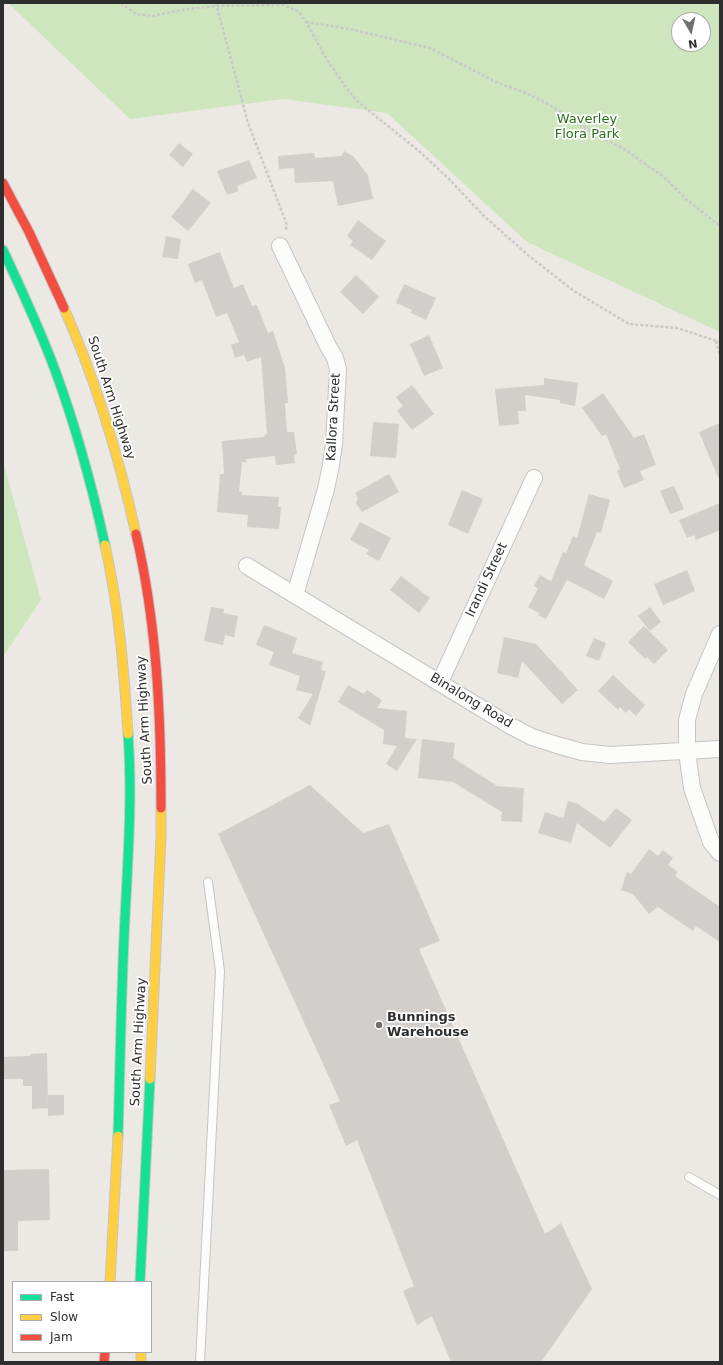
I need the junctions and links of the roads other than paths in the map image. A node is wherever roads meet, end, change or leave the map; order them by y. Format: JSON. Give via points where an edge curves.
{"nodes":[{"id":1,"x":3,"y":183,"type":"edge"},
{"id":2,"x":280,"y":246,"type":"road end"},
{"id":3,"x":3,"y":250,"type":"edge"},
{"id":4,"x":534,"y":478,"type":"dead end"},
{"id":5,"x":247,"y":566,"type":"dead end"},
{"id":6,"x":295,"y":595,"type":"junction"},
{"id":7,"x":720,"y":634,"type":"edge"},
{"id":8,"x":440,"y":682,"type":"junction"},
{"id":9,"x":720,"y":749,"type":"edge"},
{"id":10,"x":686,"y":752,"type":"junction"},
{"id":11,"x":720,"y":853,"type":"edge"},
{"id":12,"x":208,"y":882,"type":"dead end"},
{"id":13,"x":689,"y":1178,"type":"dead end"},
{"id":14,"x":720,"y":1195,"type":"edge"},
{"id":15,"x":110,"y":1281,"type":"edge"},
{"id":16,"x":140,"y":1281,"type":"edge"},
{"id":17,"x":200,"y":1362,"type":"edge"}],
"edges":[{"from":1,"to":16,"type":"main road","name":"South Arm Highway","via":[[53,281],[95,385],[117,454],[149,603],[161,722],[162,797]]},
{"from":2,"to":6,"type":"street","name":"Kallora Street","via":[[338,369],[331,465]]},
{"from":3,"to":15,"type":"main road","name":"South Arm Highway","via":[[41,334],[82,449],[99,511],[120,629],[130,745],[129,819]]},
{"from":4,"to":8,"type":"street","name":"Irandi Street"},
{"from":5,"to":6,"type":"street","name":"Binalong Road"},
{"from":6,"to":8,"type":"street","name":"Binalong Road"},
{"from":7,"to":10,"type":"street","via":[[694,694],[687,720]]},
{"from":8,"to":10,"type":"street","name":"Binalong Road","via":[[509,725],[532,737],[557,745],[582,752],[610,755]]},
{"from":9,"to":10,"type":"street","name":"Binalong Road"},
{"from":10,"to":11,"type":"street","via":[[692,788],[711,842]]},
{"from":12,"to":17,"type":"lane","via":[[220,971]]},
{"from":13,"to":14,"type":"lane"}]}
